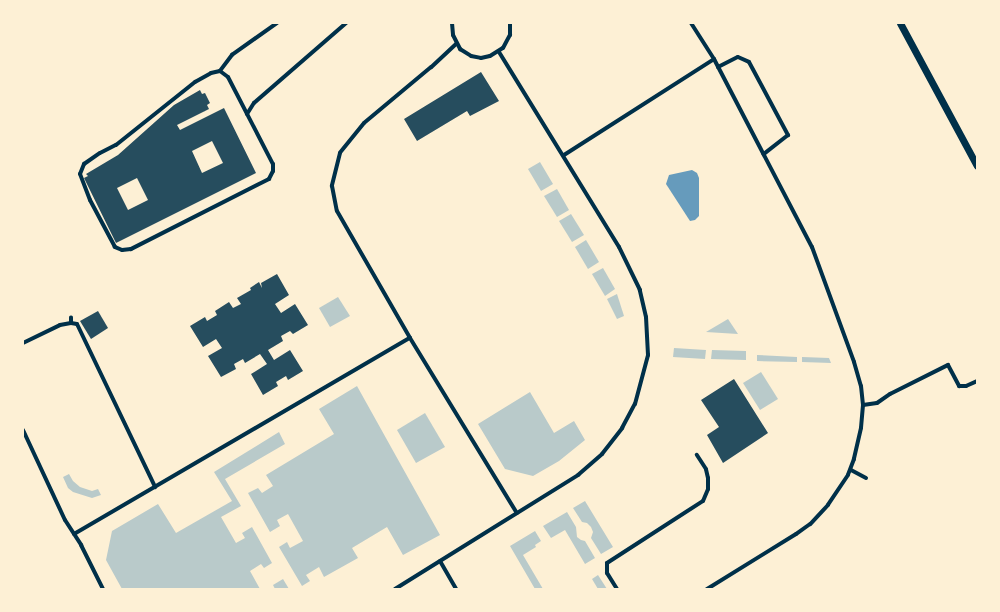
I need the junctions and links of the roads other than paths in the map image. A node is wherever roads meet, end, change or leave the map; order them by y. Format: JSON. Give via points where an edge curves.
{"nodes":[{"id":1,"x":277,"y":23,"type":"edge"},
{"id":2,"x":346,"y":23,"type":"edge"},
{"id":3,"x":452,"y":23,"type":"edge"},
{"id":4,"x":510,"y":23,"type":"edge"},
{"id":5,"x":691,"y":23,"type":"edge"},
{"id":6,"x":900,"y":23,"type":"edge"},
{"id":7,"x":456,"y":44,"type":"junction"},
{"id":8,"x":499,"y":52,"type":"junction"},
{"id":9,"x":714,"y":59,"type":"junction"},
{"id":10,"x":718,"y":67,"type":"junction"},
{"id":11,"x":220,"y":71,"type":"junction"},
{"id":12,"x":247,"y":114,"type":"junction"},
{"id":13,"x":764,"y":154,"type":"junction"},
{"id":14,"x":564,"y":155,"type":"junction"},
{"id":15,"x":977,"y":166,"type":"edge"},
{"id":16,"x":71,"y":318,"type":"dead end"},
{"id":17,"x":71,"y":323,"type":"junction"},
{"id":18,"x":410,"y":338,"type":"junction"},
{"id":19,"x":23,"y":343,"type":"edge"},
{"id":20,"x":977,"y":381,"type":"edge"},
{"id":21,"x":862,"y":405,"type":"junction"},
{"id":22,"x":23,"y":430,"type":"edge"},
{"id":23,"x":697,"y":454,"type":"dead end"},
{"id":24,"x":851,"y":470,"type":"junction"},
{"id":25,"x":866,"y":478,"type":"dead end"},
{"id":26,"x":155,"y":487,"type":"junction"},
{"id":27,"x":517,"y":513,"type":"junction"},
{"id":28,"x":74,"y":534,"type":"junction"},
{"id":29,"x":440,"y":561,"type":"junction"},
{"id":30,"x":103,"y":589,"type":"edge"},
{"id":31,"x":395,"y":589,"type":"edge"},
{"id":32,"x":456,"y":589,"type":"edge"},
{"id":33,"x":617,"y":589,"type":"edge"},
{"id":34,"x":707,"y":589,"type":"edge"}],
"edges":[{"from":1,"to":11,"type":"street","via":[[232,56]]},
{"from":2,"to":12,"type":"street","via":[[254,103]]},
{"from":3,"to":7,"type":"street","via":[[452,35]]},
{"from":4,"to":8,"type":"street","via":[[508,40]]},
{"from":5,"to":9,"type":"street"},
{"from":6,"to":15,"type":"street"},
{"from":7,"to":8,"type":"street","via":[[463,51],[478,58]]},
{"from":7,"to":18,"type":"street","via":[[364,123],[340,153],[332,186],[337,211]]},
{"from":8,"to":14,"type":"street"},
{"from":9,"to":10,"type":"street"},
{"from":9,"to":14,"type":"street"},
{"from":10,"to":13,"type":"street"},
{"from":10,"to":13,"type":"street","via":[[738,57],[749,62],[788,135]]},
{"from":11,"to":12,"type":"street","via":[[228,78]]},
{"from":11,"to":12,"type":"street","via":[[195,82],[116,145],[84,164],[80,174],[90,200],[115,247],[122,250],[131,249],[268,179],[273,171],[273,164]]},
{"from":13,"to":21,"type":"street","via":[[812,247],[854,362],[861,386]]},
{"from":14,"to":27,"type":"street","via":[[620,247],[640,290],[646,317],[648,355],[635,404],[612,443],[578,475]]},
{"from":16,"to":17,"type":"street"},
{"from":17,"to":19,"type":"street","via":[[60,325]]},
{"from":17,"to":26,"type":"street","via":[[77,324]]},
{"from":18,"to":26,"type":"street"},
{"from":18,"to":27,"type":"street"},
{"from":20,"to":21,"type":"street","via":[[959,386],[948,365],[877,403]]},
{"from":21,"to":24,"type":"street","via":[[860,433]]},
{"from":22,"to":28,"type":"street"},
{"from":23,"to":33,"type":"street","via":[[708,478],[708,489],[703,501],[607,563],[607,573]]},
{"from":24,"to":25,"type":"street"},
{"from":24,"to":34,"type":"street","via":[[828,505],[810,524]]},
{"from":26,"to":28,"type":"street"},
{"from":27,"to":29,"type":"street"},
{"from":28,"to":30,"type":"street"},
{"from":29,"to":31,"type":"street"},
{"from":29,"to":32,"type":"street"}]}
